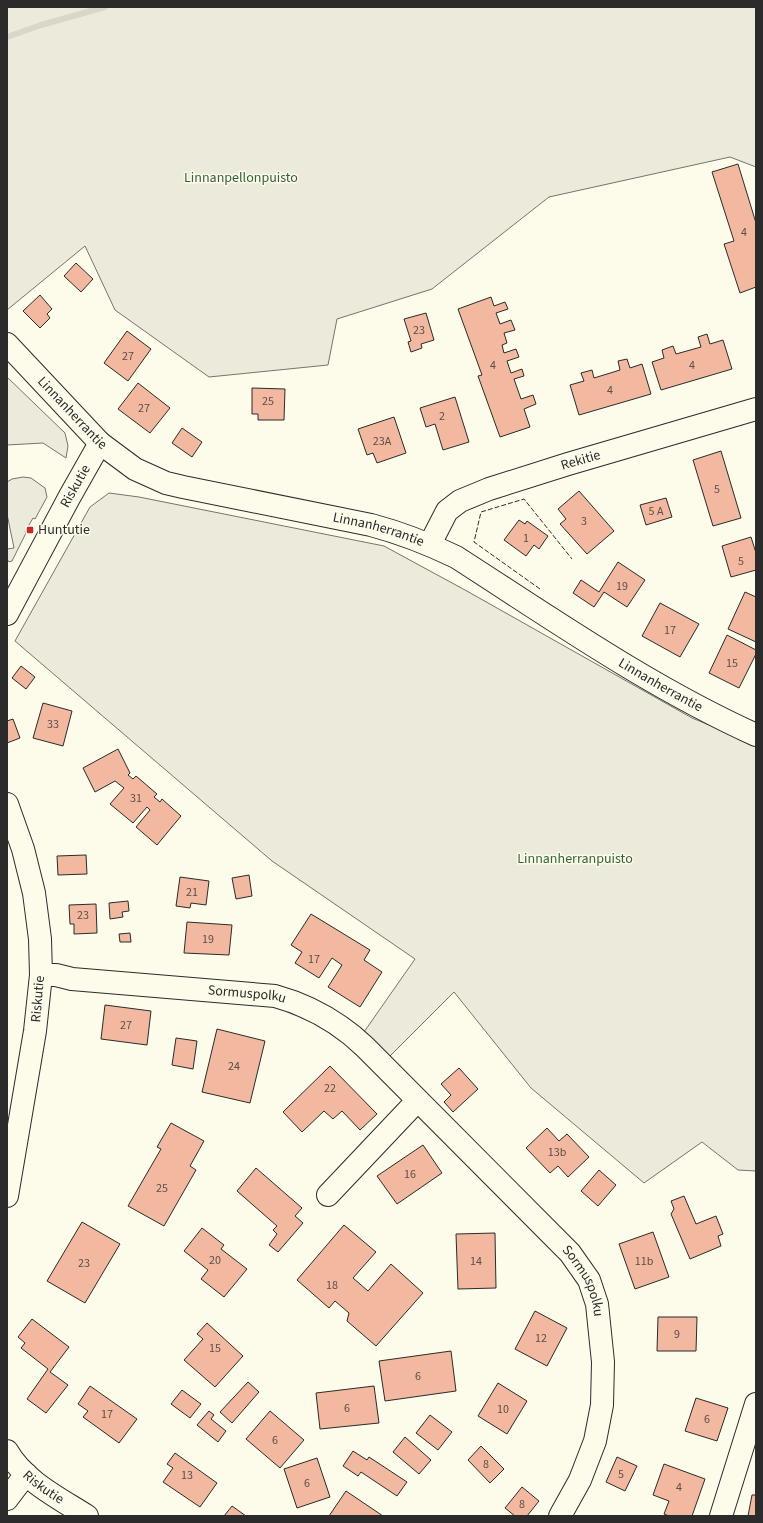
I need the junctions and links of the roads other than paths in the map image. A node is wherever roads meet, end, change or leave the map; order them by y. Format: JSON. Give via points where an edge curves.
{"nodes":[{"id":1,"x":7,"y":344,"type":"edge"},
{"id":2,"x":756,"y":409,"type":"edge"},
{"id":3,"x":100,"y":444,"type":"junction"},
{"id":4,"x":430,"y":544,"type":"junction"},
{"id":5,"x":7,"y":614,"type":"edge"},
{"id":6,"x":756,"y":735,"type":"edge"},
{"id":7,"x":7,"y":804,"type":"edge"},
{"id":8,"x":40,"y":975,"type":"junction"},
{"id":9,"x":417,"y":1100,"type":"junction"},
{"id":10,"x":328,"y":1195,"type":"dead end"},
{"id":11,"x":7,"y":1196,"type":"edge"},
{"id":12,"x":756,"y":1404,"type":"edge"},
{"id":13,"x":7,"y":1451,"type":"edge"},
{"id":14,"x":26,"y":1474,"type":"junction"},
{"id":15,"x":7,"y":1499,"type":"edge"},
{"id":16,"x":87,"y":1516,"type":"edge"},
{"id":17,"x":560,"y":1516,"type":"edge"},
{"id":18,"x":721,"y":1516,"type":"edge"}],
"edges":[{"from":1,"to":3,"type":"street","name":"Linnanherrantie"},
{"from":2,"to":4,"type":"street","name":"Rekitie","via":[[488,489],[460,501],[447,511]]},
{"from":3,"to":4,"type":"street","name":"Linnanherrantie","via":[[135,469],[166,483],[371,525]]},
{"from":3,"to":5,"type":"street","name":"Riskutie"},
{"from":4,"to":6,"type":"street","name":"Linnanherrantie","via":[[456,557],[674,695]]},
{"from":7,"to":8,"type":"street","name":"Riskutie","via":[[23,849],[34,893],[40,939]]},
{"from":8,"to":9,"type":"street","name":"Sormuspolku","via":[[264,995],[289,1000],[336,1022]]},
{"from":8,"to":11,"type":"street","name":"Riskutie","via":[[35,1031]]},
{"from":9,"to":10,"type":"street"},
{"from":9,"to":17,"type":"street","name":"Sormuspolku","via":[[570,1253],[589,1280],[594,1292],[603,1362],[602,1404],[595,1441],[580,1480]]},
{"from":12,"to":18,"type":"street"},
{"from":13,"to":14,"type":"street","name":"Riskutie"},
{"from":14,"to":15,"type":"street"},
{"from":14,"to":16,"type":"street","name":"Riskutie"}]}
